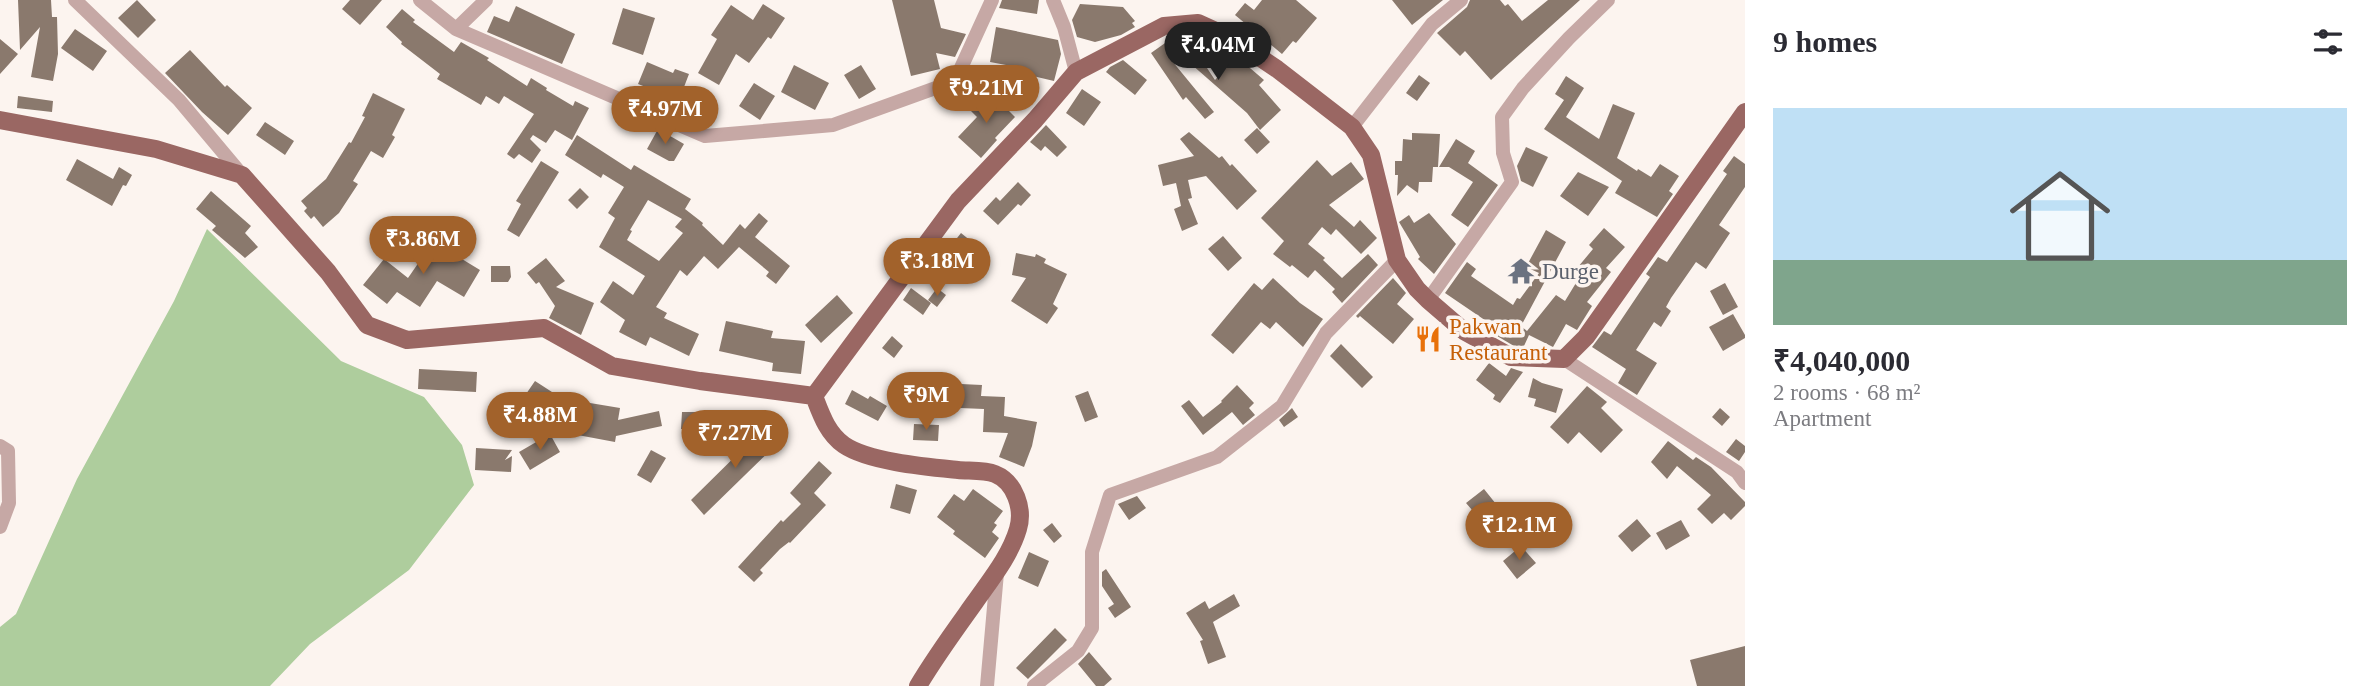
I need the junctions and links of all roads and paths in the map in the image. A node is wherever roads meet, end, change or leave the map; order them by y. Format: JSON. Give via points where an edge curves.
{"nodes":[{"id":1,"x":75,"y":0,"type":"edge"},
{"id":2,"x":420,"y":0,"type":"edge"},
{"id":3,"x":486,"y":0,"type":"edge"},
{"id":4,"x":992,"y":0,"type":"edge"},
{"id":5,"x":1054,"y":0,"type":"edge"},
{"id":6,"x":1461,"y":0,"type":"edge"},
{"id":7,"x":1608,"y":0,"type":"edge"},
{"id":8,"x":456,"y":29,"type":"junction"},
{"id":9,"x":1076,"y":72,"type":"junction"},
{"id":10,"x":1745,"y":112,"type":"edge"},
{"id":11,"x":0,"y":120,"type":"edge"},
{"id":12,"x":1352,"y":127,"type":"junction"},
{"id":13,"x":242,"y":174,"type":"junction"},
{"id":14,"x":1397,"y":260,"type":"junction"},
{"id":15,"x":1428,"y":300,"type":"junction"},
{"id":16,"x":1564,"y":359,"type":"junction"},
{"id":17,"x":814,"y":396,"type":"junction"},
{"id":18,"x":0,"y":446,"type":"edge"},
{"id":19,"x":1745,"y":483,"type":"edge"},
{"id":20,"x":0,"y":527,"type":"edge"},
{"id":21,"x":997,"y":571,"type":"junction"},
{"id":22,"x":918,"y":686,"type":"edge"},
{"id":23,"x":986,"y":686,"type":"edge"},
{"id":24,"x":1034,"y":686,"type":"edge"}],
"edges":[{"from":1,"to":13,"type":"street","via":[[179,100]]},
{"from":2,"to":8,"type":"street"},
{"from":3,"to":8,"type":"street"},
{"from":4,"to":8,"type":"street","via":[[955,81],[833,125],[705,136]]},
{"from":5,"to":9,"type":"street"},
{"from":6,"to":12,"type":"street","via":[[1432,24]]},
{"from":7,"to":15,"type":"street","via":[[1532,78],[1502,117],[1503,153],[1512,182]]},
{"from":9,"to":12,"type":"main road","via":[[1164,26],[1198,23],[1231,38],[1277,69]]},
{"from":9,"to":17,"type":"main road","via":[[958,201]]},
{"from":10,"to":16,"type":"main road","via":[[1586,337]]},
{"from":11,"to":13,"type":"main road","via":[[156,149]]},
{"from":12,"to":14,"type":"main road","via":[[1371,155]]},
{"from":13,"to":17,"type":"main road","via":[[328,272],[367,325],[407,340],[544,328],[612,366]]},
{"from":14,"to":15,"type":"main road"},
{"from":14,"to":24,"type":"street","via":[[1326,333],[1282,406],[1217,457],[1110,495],[1093,552],[1091,628],[1078,651]]},
{"from":15,"to":16,"type":"main road","via":[[1464,331],[1511,357]]},
{"from":16,"to":19,"type":"street","via":[[1737,472]]},
{"from":17,"to":21,"type":"main road","via":[[833,435],[863,454],[994,473],[1011,486],[1019,506],[1018,528]]},
{"from":18,"to":20,"type":"street","via":[[8,451],[9,503]]},
{"from":21,"to":22,"type":"main road"},
{"from":21,"to":23,"type":"street"}]}
